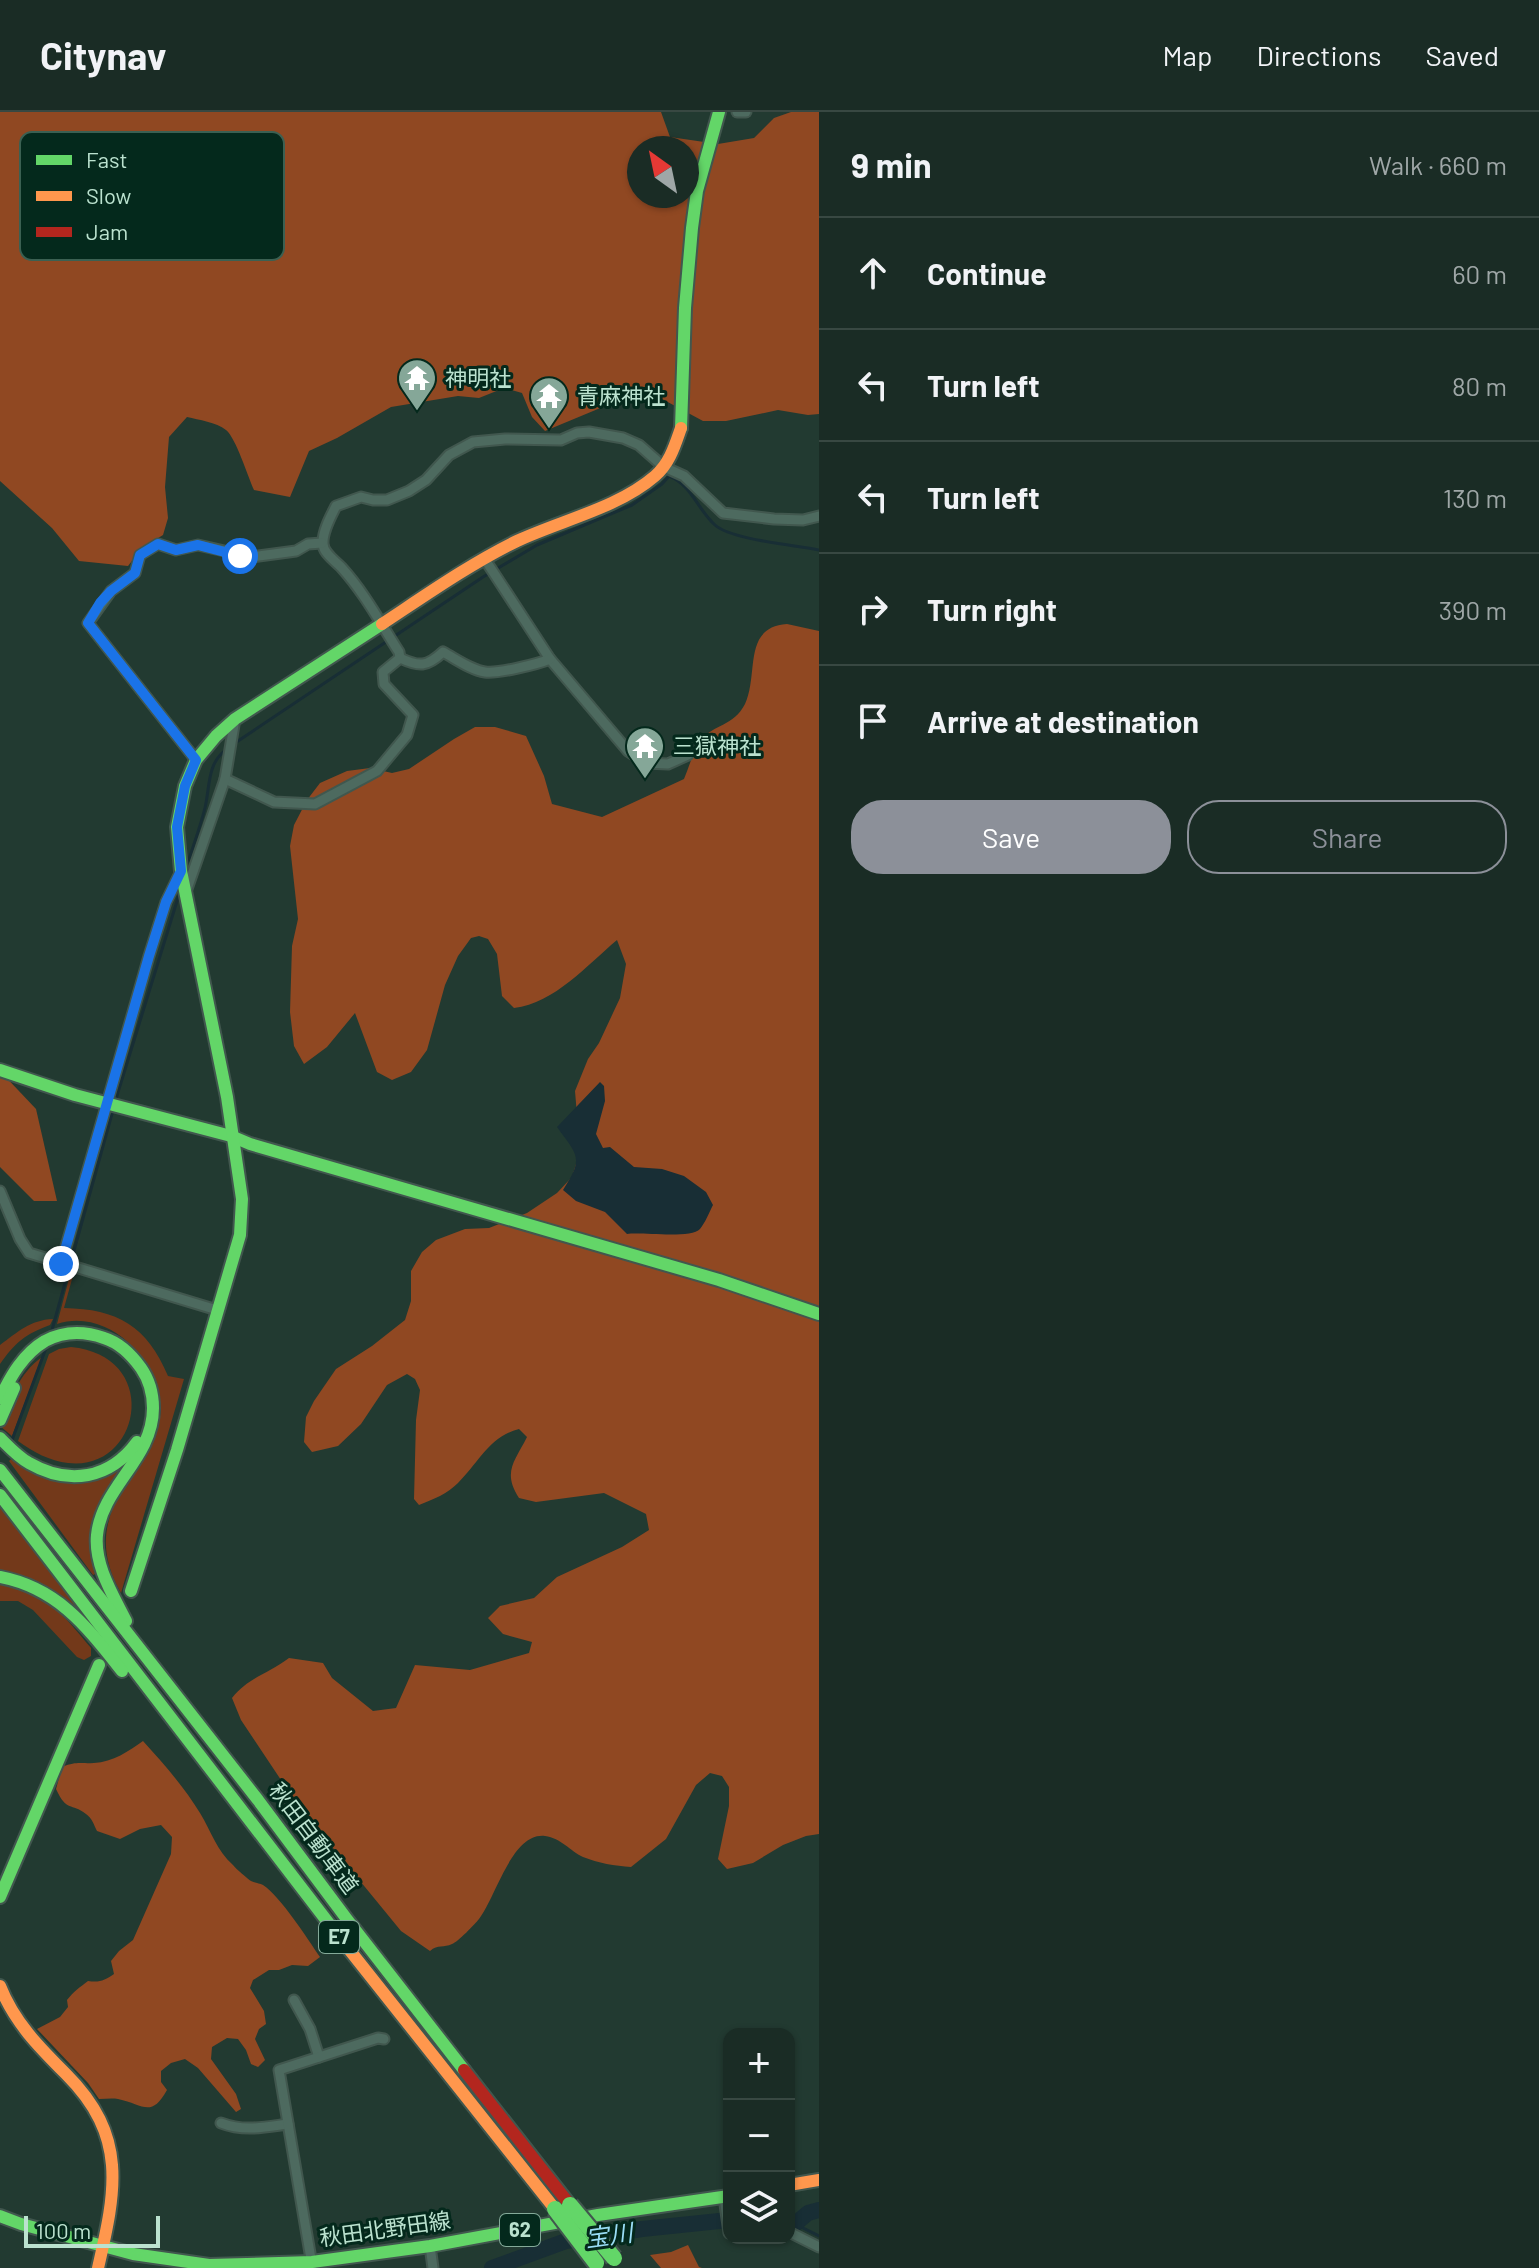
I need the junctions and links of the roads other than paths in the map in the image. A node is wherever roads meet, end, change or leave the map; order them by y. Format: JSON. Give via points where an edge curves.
{"nodes":[{"id":1,"x":719,"y":112,"type":"edge"},
{"id":2,"x":737,"y":112,"type":"edge"},
{"id":3,"x":746,"y":112,"type":"edge"},
{"id":4,"x":664,"y":467,"type":"junction"},
{"id":5,"x":819,"y":516,"type":"edge"},
{"id":6,"x":322,"y":543,"type":"junction"},
{"id":7,"x":484,"y":558,"type":"junction"},
{"id":8,"x":383,"y":628,"type":"junction"},
{"id":9,"x":400,"y":658,"type":"junction"},
{"id":10,"x":550,"y":659,"type":"junction"},
{"id":11,"x":235,"y":719,"type":"junction"},
{"id":12,"x":688,"y":755,"type":"dead end"},
{"id":13,"x":196,"y":760,"type":"junction"},
{"id":14,"x":225,"y":779,"type":"junction"},
{"id":15,"x":181,"y":871,"type":"junction"},
{"id":16,"x":186,"y":893,"type":"junction"},
{"id":17,"x":0,"y":1070,"type":"edge"},
{"id":18,"x":107,"y":1104,"type":"junction"},
{"id":19,"x":231,"y":1136,"type":"junction"},
{"id":20,"x":0,"y":1191,"type":"edge"},
{"id":21,"x":61,"y":1264,"type":"junction"},
{"id":22,"x":217,"y":1310,"type":"junction"},
{"id":23,"x":819,"y":1314,"type":"edge"},
{"id":24,"x":0,"y":1398,"type":"edge"},
{"id":25,"x":0,"y":1420,"type":"edge"},
{"id":26,"x":0,"y":1438,"type":"edge"},
{"id":27,"x":3,"y":1474,"type":"edge"},
{"id":28,"x":0,"y":1495,"type":"edge"},
{"id":29,"x":0,"y":1577,"type":"edge"},
{"id":30,"x":131,"y":1591,"type":"dead end"},
{"id":31,"x":140,"y":1649,"type":"junction"},
{"id":32,"x":99,"y":1665,"type":"dead end"},
{"id":33,"x":199,"y":1756,"type":"junction"},
{"id":34,"x":0,"y":1897,"type":"edge"},
{"id":35,"x":0,"y":1986,"type":"edge"},
{"id":36,"x":294,"y":2000,"type":"dead end"},
{"id":37,"x":384,"y":2039,"type":"dead end"},
{"id":38,"x":319,"y":2057,"type":"junction"},
{"id":39,"x":221,"y":2123,"type":"dead end"},
{"id":40,"x":288,"y":2124,"type":"junction"},
{"id":41,"x":819,"y":2180,"type":"edge"},
{"id":42,"x":795,"y":2184,"type":"edge"},
{"id":43,"x":723,"y":2196,"type":"edge"},
{"id":44,"x":562,"y":2207,"type":"junction"},
{"id":45,"x":0,"y":2208,"type":"edge"},
{"id":46,"x":0,"y":2216,"type":"edge"},
{"id":47,"x":46,"y":2231,"type":"junction"},
{"id":48,"x":795,"y":2235,"type":"edge"},
{"id":49,"x":430,"y":2246,"type":"junction"},
{"id":50,"x":103,"y":2247,"type":"junction"},
{"id":51,"x":819,"y":2247,"type":"edge"},
{"id":52,"x":608,"y":2264,"type":"edge"},
{"id":53,"x":312,"y":2265,"type":"edge"},
{"id":54,"x":98,"y":2268,"type":"edge"},
{"id":55,"x":433,"y":2268,"type":"edge"}],
"edges":[{"from":1,"to":4,"type":"main road","via":[[692,228],[681,426]]},
{"from":2,"to":3,"type":"street"},
{"from":4,"to":5,"type":"street","via":[[684,476],[723,513],[803,520]]},
{"from":4,"to":6,"type":"street","via":[[639,445],[607,434],[473,442],[449,455],[409,491],[387,500],[361,497],[336,506]]},
{"from":4,"to":7,"type":"main road","via":[[614,501]]},
{"from":6,"to":8,"type":"street"},
{"from":6,"to":13,"type":"street","via":[[251,557],[198,545],[176,550],[158,544],[140,555],[135,573],[111,591],[88,623]]},
{"from":7,"to":8,"type":"main road"},
{"from":7,"to":10,"type":"street"},
{"from":8,"to":9,"type":"street"},
{"from":8,"to":11,"type":"main road"},
{"from":9,"to":10,"type":"street","via":[[416,665],[432,662],[443,652],[488,673]]},
{"from":9,"to":14,"type":"street","via":[[383,672],[384,684],[413,715],[407,735],[377,771],[315,804],[274,802]]},
{"from":10,"to":12,"type":"street","via":[[628,751],[646,763],[668,764]]},
{"from":11,"to":13,"type":"main road"},
{"from":11,"to":14,"type":"street"},
{"from":13,"to":15,"type":"main road","via":[[177,827]]},
{"from":14,"to":16,"type":"street"},
{"from":15,"to":16,"type":"main road"},
{"from":15,"to":18,"type":"street","via":[[166,902]]},
{"from":16,"to":19,"type":"main road"},
{"from":17,"to":18,"type":"main road"},
{"from":18,"to":19,"type":"main road"},
{"from":18,"to":21,"type":"street"},
{"from":19,"to":22,"type":"main road","via":[[242,1199],[240,1235]]},
{"from":19,"to":23,"type":"main road"},
{"from":20,"to":21,"type":"street","via":[[29,1253]]},
{"from":21,"to":22,"type":"street"},
{"from":22,"to":30,"type":"main road"},
{"from":24,"to":31,"type":"main road","via":[[33,1348],[68,1332],[115,1342],[148,1378],[155,1413],[152,1431],[102,1514],[97,1535],[109,1587]]},
{"from":25,"to":26,"type":"main road","via":[[30,1364],[51,1346],[68,1342],[108,1348],[125,1362],[138,1383],[145,1411],[142,1434],[132,1452],[100,1473],[54,1474],[31,1464]]},
{"from":27,"to":31,"type":"main road","name":"秋田自動車道","number":"E7"},
{"from":28,"to":33,"type":"main road","name":"秋田自動車道","number":"E7"},
{"from":29,"to":33,"type":"main road","via":[[37,1587],[61,1605]]},
{"from":31,"to":44,"type":"main road","name":"秋田自動車道","number":"E7"},
{"from":32,"to":34,"type":"main road"},
{"from":33,"to":44,"type":"main road","name":"秋田自動車道","number":"E7","via":[[435,2060]]},
{"from":35,"to":50,"type":"main road","via":[[22,2029],[76,2084],[102,2122],[113,2189]]},
{"from":36,"to":38,"type":"street"},
{"from":37,"to":38,"type":"street"},
{"from":38,"to":40,"type":"street","via":[[279,2070]]},
{"from":39,"to":40,"type":"street","via":[[252,2129]]},
{"from":40,"to":53,"type":"street"},
{"from":41,"to":42,"type":"main road"},
{"from":43,"to":49,"type":"main road","name":"秋田北野田線","number":"62"},
{"from":44,"to":52,"type":"main road","name":"秋田自動車道","number":"E7","bridge":true},
{"from":45,"to":47,"type":"main road","name":"秋田北野田線","number":"62"},
{"from":46,"to":47,"type":"main road","name":"秋田北野田線","number":"62"},
{"from":47,"to":50,"type":"main road","name":"秋田北野田線","number":"62"},
{"from":48,"to":51,"type":"street"},
{"from":49,"to":53,"type":"main road","name":"秋田北野田線","number":"62"},
{"from":49,"to":55,"type":"street"},
{"from":50,"to":53,"type":"main road","name":"秋田北野田線","number":"62","via":[[209,2265]]},
{"from":50,"to":54,"type":"main road"}]}
